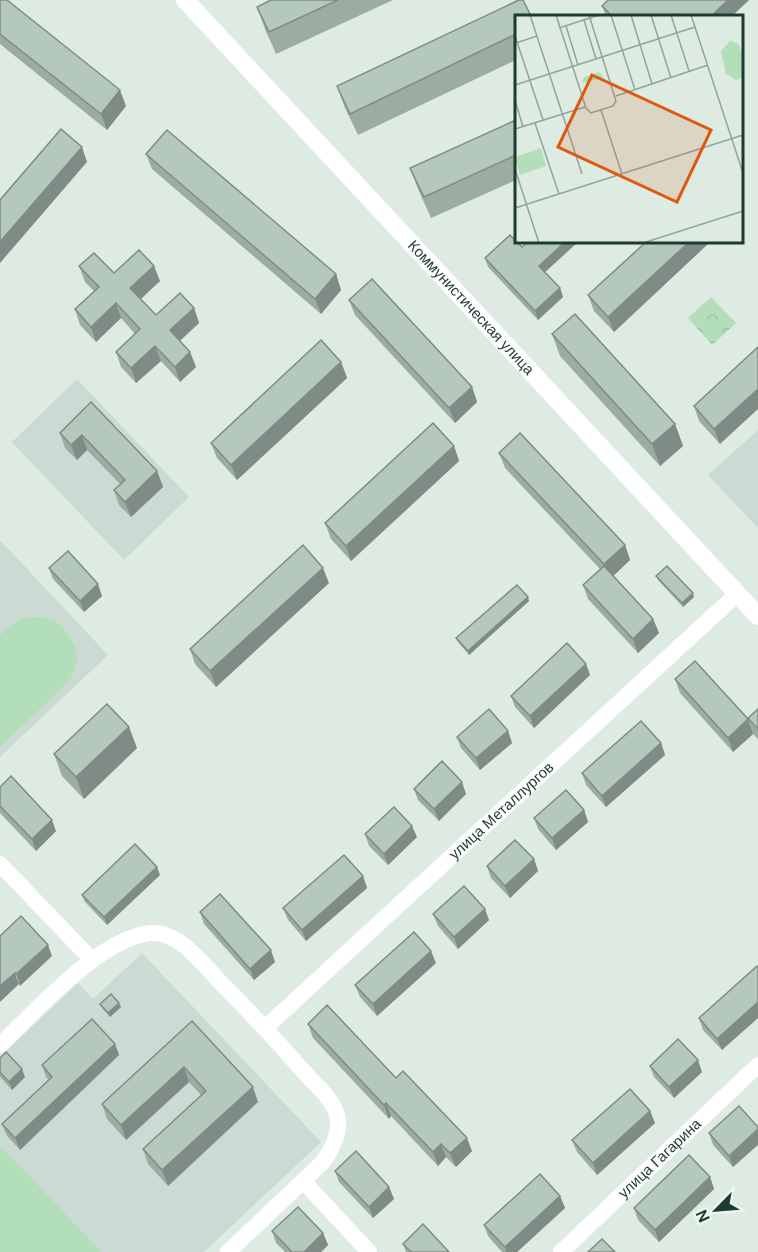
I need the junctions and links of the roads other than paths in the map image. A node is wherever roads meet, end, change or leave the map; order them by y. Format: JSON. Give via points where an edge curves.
{"nodes":[{"id":1,"x":185,"y":0,"type":"edge"},
{"id":2,"x":737,"y":594,"type":"junction"},
{"id":3,"x":758,"y":616,"type":"edge"},
{"id":4,"x":0,"y":864,"type":"edge"},
{"id":5,"x":91,"y":959,"type":"junction"},
{"id":6,"x":265,"y":1028,"type":"junction"},
{"id":7,"x":0,"y":1045,"type":"edge"},
{"id":8,"x":758,"y":1065,"type":"edge"},
{"id":9,"x":303,"y":1182,"type":"junction"},
{"id":10,"x":228,"y":1252,"type":"edge"},
{"id":11,"x":369,"y":1252,"type":"edge"},
{"id":12,"x":561,"y":1252,"type":"edge"}],
"edges":[{"from":1,"to":2,"type":"street","name":"Коммунистическая улица"},
{"from":2,"to":3,"type":"street","name":"Коммунистическая улица"},
{"from":2,"to":6,"type":"street","name":"улица Металлургов"},
{"from":4,"to":5,"type":"street"},
{"from":5,"to":6,"type":"street","via":[[126,939],[150,933],[165,935],[188,948]]},
{"from":5,"to":7,"type":"street"},
{"from":6,"to":9,"type":"street","via":[[325,1095],[337,1117],[330,1153]]},
{"from":8,"to":12,"type":"street","name":"улица Гагарина"},
{"from":9,"to":10,"type":"street"},
{"from":9,"to":11,"type":"street"}]}
